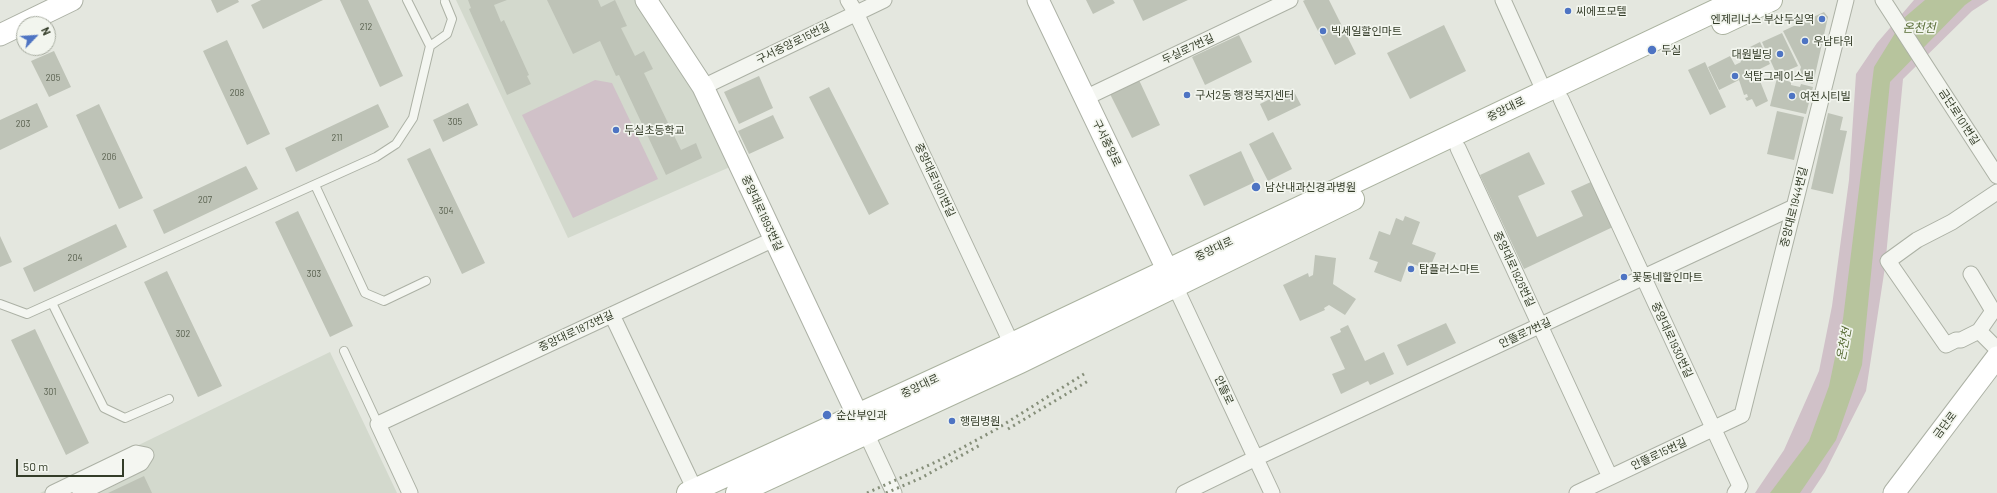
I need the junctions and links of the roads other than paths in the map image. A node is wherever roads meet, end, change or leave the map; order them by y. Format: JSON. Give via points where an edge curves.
{"nodes":[{"id":1,"x":72,"y":0,"type":"edge"},
{"id":2,"x":407,"y":0,"type":"edge"},
{"id":3,"x":646,"y":0,"type":"edge"},
{"id":4,"x":884,"y":0,"type":"edge"},
{"id":5,"x":1038,"y":0,"type":"edge"},
{"id":6,"x":1290,"y":0,"type":"edge"},
{"id":7,"x":1503,"y":0,"type":"edge"},
{"id":8,"x":1738,"y":0,"type":"edge"},
{"id":9,"x":1771,"y":0,"type":"edge"},
{"id":10,"x":1846,"y":0,"type":"edge"},
{"id":11,"x":1883,"y":0,"type":"edge"},
{"id":12,"x":445,"y":2,"type":"dead end"},
{"id":13,"x":852,"y":6,"type":"edge"},
{"id":14,"x":0,"y":35,"type":"edge"},
{"id":15,"x":430,"y":46,"type":"junction"},
{"id":16,"x":703,"y":87,"type":"junction"},
{"id":17,"x":1553,"y":95,"type":"junction"},
{"id":18,"x":1085,"y":98,"type":"junction"},
{"id":19,"x":1458,"y":148,"type":"junction"},
{"id":20,"x":1997,"y":176,"type":"edge"},
{"id":21,"x":315,"y":185,"type":"junction"},
{"id":22,"x":1997,"y":192,"type":"edge"},
{"id":23,"x":1794,"y":208,"type":"junction"},
{"id":24,"x":774,"y":239,"type":"junction"},
{"id":25,"x":1970,"y":274,"type":"dead end"},
{"id":26,"x":1644,"y":277,"type":"junction"},
{"id":27,"x":1171,"y":278,"type":"junction"},
{"id":28,"x":426,"y":281,"type":"dead end"},
{"id":29,"x":52,"y":303,"type":"junction"},
{"id":30,"x":0,"y":304,"type":"edge"},
{"id":31,"x":612,"y":315,"type":"junction"},
{"id":32,"x":1540,"y":325,"type":"junction"},
{"id":33,"x":1979,"y":331,"type":"junction"},
{"id":34,"x":1997,"y":349,"type":"edge"},
{"id":35,"x":344,"y":351,"type":"dead end"},
{"id":36,"x":1016,"y":353,"type":"junction"},
{"id":37,"x":1997,"y":357,"type":"edge"},
{"id":38,"x":169,"y":399,"type":"dead end"},
{"id":39,"x":1742,"y":415,"type":"joint"},
{"id":40,"x":378,"y":424,"type":"junction"},
{"id":41,"x":862,"y":424,"type":"junction"},
{"id":42,"x":1713,"y":428,"type":"junction"},
{"id":43,"x":1256,"y":458,"type":"junction"},
{"id":44,"x":1610,"y":477,"type":"junction"},
{"id":45,"x":691,"y":491,"type":"edge"},
{"id":46,"x":54,"y":493,"type":"edge"},
{"id":47,"x":80,"y":493,"type":"edge"},
{"id":48,"x":410,"y":493,"type":"edge"},
{"id":49,"x":737,"y":493,"type":"edge"},
{"id":50,"x":894,"y":493,"type":"edge"},
{"id":51,"x":1184,"y":493,"type":"edge"},
{"id":52,"x":1272,"y":493,"type":"edge"},
{"id":53,"x":1577,"y":493,"type":"edge"},
{"id":54,"x":1735,"y":493,"type":"edge"},
{"id":55,"x":1894,"y":493,"type":"edge"}],
"edges":[{"from":1,"to":14,"type":"street"},
{"from":2,"to":15,"type":"lane"},
{"from":3,"to":16,"type":"street","name":"중앙대로1893번길"},
{"from":4,"to":13,"type":"street","name":"구서중앙로15번길"},
{"from":5,"to":18,"type":"street","name":"구서중앙로"},
{"from":6,"to":18,"type":"street","name":"두실로7번길"},
{"from":7,"to":17,"type":"street","name":"중앙대로1930번길"},
{"from":8,"to":17,"type":"main road","name":"중앙대로"},
{"from":9,"to":17,"type":"main road","name":"중앙대로"},
{"from":10,"to":23,"type":"street","name":"중앙대로1944번길"},
{"from":11,"to":20,"type":"street","name":"금단로101번길"},
{"from":12,"to":15,"type":"lane","via":[[452,19],[447,34]]},
{"from":13,"to":16,"type":"street","name":"구서중앙로15번길"},
{"from":13,"to":36,"type":"street","name":"중앙대로1901번길"},
{"from":15,"to":21,"type":"lane","via":[[413,118],[396,144],[376,157]]},
{"from":16,"to":24,"type":"street","name":"중앙대로1893번길"},
{"from":17,"to":19,"type":"main road","name":"중앙대로"},
{"from":17,"to":26,"type":"street","name":"중앙대로1930번길"},
{"from":17,"to":27,"type":"main road","name":"중앙대로"},
{"from":18,"to":27,"type":"street","name":"구서중앙로"},
{"from":19,"to":27,"type":"main road","name":"중앙대로"},
{"from":19,"to":32,"type":"street","name":"중앙대로1926번길"},
{"from":21,"to":28,"type":"lane","via":[[365,293],[384,301]]},
{"from":21,"to":29,"type":"lane"},
{"from":22,"to":33,"type":"street","via":[[1952,222],[1917,240],[1888,261],[1946,345]]},
{"from":23,"to":26,"type":"street","name":"안뜰로7번길"},
{"from":23,"to":39,"type":"street","name":"중앙대로1944번길"},
{"from":24,"to":31,"type":"street","name":"중앙대로1873번길"},
{"from":24,"to":41,"type":"street","name":"중앙대로1893번길"},
{"from":25,"to":33,"type":"street","via":[[1993,311]]},
{"from":26,"to":32,"type":"street","name":"안뜰로7번길"},
{"from":26,"to":42,"type":"street","name":"중앙대로1930번길"},
{"from":27,"to":36,"type":"main road","name":"중앙대로"},
{"from":27,"to":43,"type":"street","name":"안뜰로"},
{"from":29,"to":30,"type":"lane","via":[[27,314]]},
{"from":29,"to":38,"type":"lane","via":[[104,408],[125,418]]},
{"from":31,"to":40,"type":"street","name":"중앙대로1873번길"},
{"from":31,"to":45,"type":"street"},
{"from":32,"to":43,"type":"street","name":"안뜰로7번길"},
{"from":32,"to":44,"type":"street","name":"중앙대로1926번길"},
{"from":33,"to":34,"type":"street"},
{"from":35,"to":40,"type":"lane"},
{"from":36,"to":41,"type":"main road","name":"중앙대로"},
{"from":37,"to":55,"type":"street","name":"금단로"},
{"from":39,"to":42,"type":"street","name":"안뜰로15번길"},
{"from":40,"to":48,"type":"street"},
{"from":41,"to":45,"type":"main road","name":"중앙대로"},
{"from":41,"to":49,"type":"main road","name":"중앙대로"},
{"from":41,"to":50,"type":"street"},
{"from":42,"to":44,"type":"street","name":"안뜰로15번길"},
{"from":42,"to":54,"type":"street","name":"중앙대로1930번길","via":[[1740,486]]},
{"from":43,"to":51,"type":"street","name":"안뜰로7번길"},
{"from":43,"to":52,"type":"street","name":"안뜰로"},
{"from":44,"to":53,"type":"street","name":"안뜰로15번길"},
{"from":46,"to":47,"type":"street","via":[[136,453],[146,455],[141,463]]}]}
